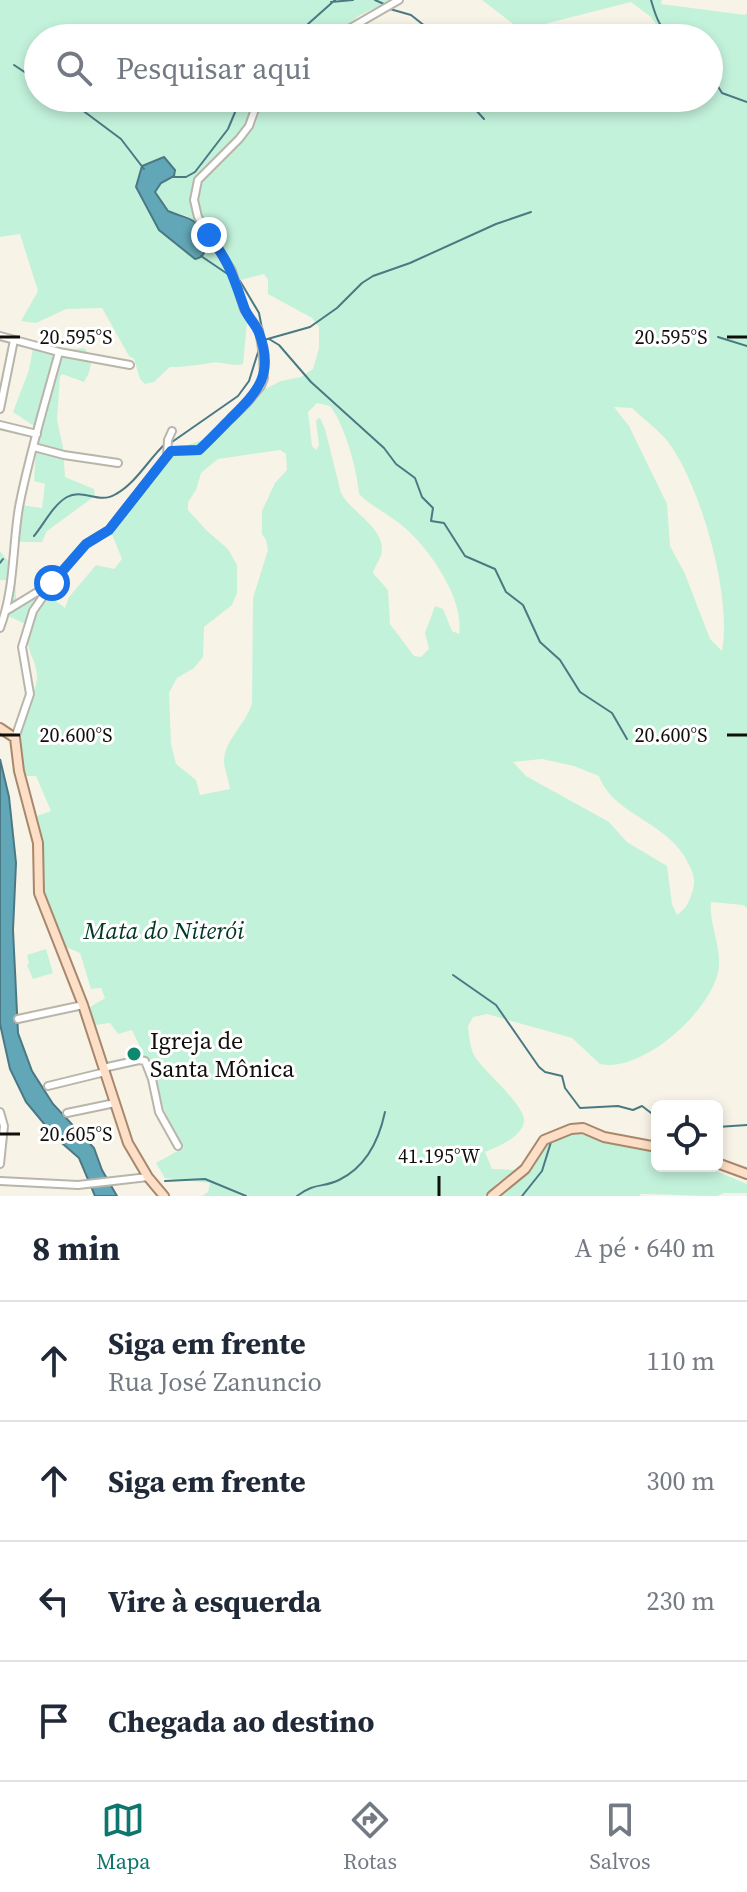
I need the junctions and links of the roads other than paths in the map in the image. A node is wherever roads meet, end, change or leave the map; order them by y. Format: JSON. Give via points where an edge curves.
{"nodes":[{"id":1,"x":399,"y":0,"type":"edge"},
{"id":2,"x":357,"y":24,"type":"edge"},
{"id":3,"x":254,"y":112,"type":"edge"},
{"id":4,"x":0,"y":336,"type":"edge"},
{"id":5,"x":14,"y":340,"type":"junction"},
{"id":6,"x":59,"y":352,"type":"junction"},
{"id":7,"x":130,"y":365,"type":"dead end"},
{"id":8,"x":0,"y":409,"type":"edge"},
{"id":9,"x":0,"y":425,"type":"edge"},
{"id":10,"x":172,"y":431,"type":"dead end"},
{"id":11,"x":37,"y":434,"type":"junction"},
{"id":12,"x":34,"y":447,"type":"junction"},
{"id":13,"x":167,"y":456,"type":"junction"},
{"id":14,"x":118,"y":463,"type":"dead end"},
{"id":15,"x":52,"y":583,"type":"junction"},
{"id":16,"x":6,"y":611,"type":"junction"},
{"id":17,"x":0,"y":628,"type":"edge"},
{"id":18,"x":0,"y":728,"type":"edge"},
{"id":19,"x":15,"y":738,"type":"junction"},
{"id":20,"x":83,"y":1005,"type":"junction"},
{"id":21,"x":18,"y":1019,"type":"dead end"},
{"id":22,"x":104,"y":1070,"type":"junction"},
{"id":23,"x":48,"y":1086,"type":"dead end"},
{"id":24,"x":115,"y":1103,"type":"junction"},
{"id":25,"x":0,"y":1112,"type":"edge"},
{"id":26,"x":67,"y":1113,"type":"dead end"},
{"id":27,"x":178,"y":1146,"type":"dead end"},
{"id":28,"x":651,"y":1146,"type":"edge"},
{"id":29,"x":0,"y":1164,"type":"edge"},
{"id":30,"x":723,"y":1165,"type":"edge"},
{"id":31,"x":747,"y":1172,"type":"edge"},
{"id":32,"x":148,"y":1177,"type":"junction"},
{"id":33,"x":0,"y":1181,"type":"edge"},
{"id":34,"x":161,"y":1194,"type":"edge"},
{"id":35,"x":492,"y":1196,"type":"edge"}],
"edges":[{"from":1,"to":2,"type":"street"},
{"from":3,"to":13,"type":"street","via":[[239,139],[198,180],[194,200],[198,217],[232,271],[244,309],[259,330],[264,378],[247,403],[199,450],[175,449]]},
{"from":4,"to":5,"type":"street"},
{"from":5,"to":6,"type":"street"},
{"from":5,"to":8,"type":"street"},
{"from":6,"to":7,"type":"street"},
{"from":6,"to":11,"type":"street"},
{"from":9,"to":11,"type":"street"},
{"from":10,"to":13,"type":"street"},
{"from":11,"to":12,"type":"street"},
{"from":12,"to":14,"type":"street"},
{"from":12,"to":16,"type":"street","via":[[14,535]]},
{"from":13,"to":15,"type":"street","via":[[109,530],[86,544]]},
{"from":15,"to":16,"type":"street"},
{"from":15,"to":19,"type":"street","via":[[33,611],[22,647],[30,694]]},
{"from":16,"to":17,"type":"street"},
{"from":18,"to":19,"type":"main road"},
{"from":19,"to":20,"type":"main road","via":[[38,843],[39,893]]},
{"from":20,"to":21,"type":"street"},
{"from":20,"to":22,"type":"main road"},
{"from":22,"to":23,"type":"street"},
{"from":22,"to":24,"type":"main road"},
{"from":22,"to":27,"type":"street","via":[[142,1060],[159,1112]]},
{"from":24,"to":26,"type":"street"},
{"from":24,"to":32,"type":"main road","via":[[128,1143]]},
{"from":25,"to":29,"type":"street"},
{"from":28,"to":35,"type":"main road","via":[[571,1129],[544,1140],[525,1169]]},
{"from":30,"to":31,"type":"main road"},
{"from":32,"to":33,"type":"street","via":[[78,1185]]},
{"from":32,"to":34,"type":"main road"}]}
